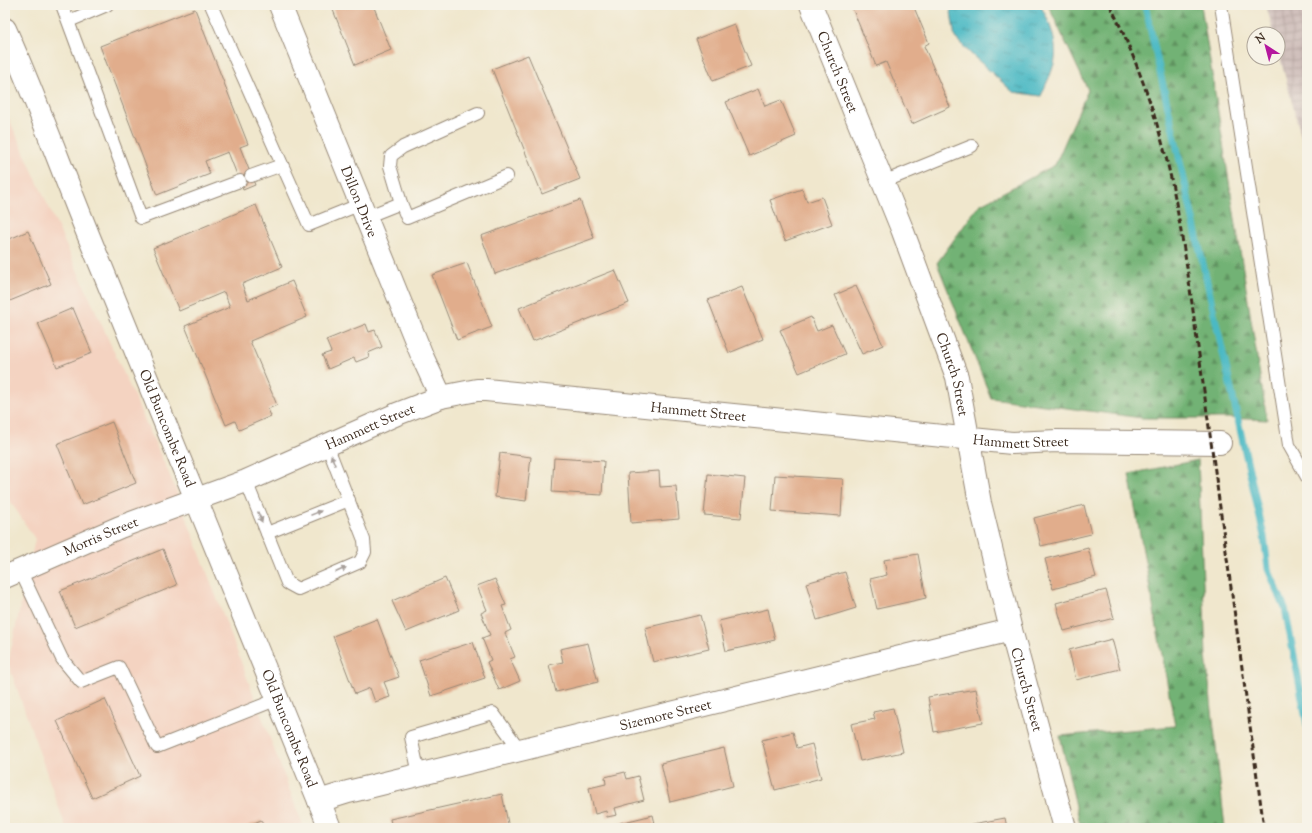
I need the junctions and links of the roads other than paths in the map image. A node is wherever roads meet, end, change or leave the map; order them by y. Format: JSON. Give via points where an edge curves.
{"nodes":[{"id":1,"x":62,"y":5,"type":"edge"},
{"id":2,"x":107,"y":5,"type":"edge"},
{"id":3,"x":211,"y":5,"type":"edge"},
{"id":4,"x":280,"y":5,"type":"edge"},
{"id":5,"x":812,"y":5,"type":"edge"},
{"id":6,"x":1221,"y":5,"type":"edge"},
{"id":7,"x":69,"y":21,"type":"junction"},
{"id":8,"x":5,"y":30,"type":"edge"},
{"id":9,"x":11,"y":60,"type":"edge"},
{"id":10,"x":478,"y":113,"type":"dead end"},
{"id":11,"x":972,"y":146,"type":"dead end"},
{"id":12,"x":282,"y":165,"type":"junction"},
{"id":13,"x":251,"y":176,"type":"dead end"},
{"id":14,"x":507,"y":176,"type":"dead end"},
{"id":15,"x":240,"y":181,"type":"dead end"},
{"id":16,"x":883,"y":182,"type":"junction"},
{"id":17,"x":401,"y":203,"type":"junction"},
{"id":18,"x":364,"y":211,"type":"junction"},
{"id":19,"x":441,"y":397,"type":"junction"},
{"id":20,"x":968,"y":439,"type":"junction"},
{"id":21,"x":1220,"y":443,"type":"dead end"},
{"id":22,"x":327,"y":445,"type":"junction"},
{"id":23,"x":1307,"y":476,"type":"edge"},
{"id":24,"x":246,"y":481,"type":"junction"},
{"id":25,"x":196,"y":499,"type":"junction"},
{"id":26,"x":349,"y":500,"type":"junction"},
{"id":27,"x":267,"y":533,"type":"junction"},
{"id":28,"x":12,"y":574,"type":"edge"},
{"id":29,"x":1011,"y":630,"type":"junction"},
{"id":30,"x":278,"y":699,"type":"junction"},
{"id":31,"x":520,"y":750,"type":"junction"},
{"id":32,"x":419,"y":774,"type":"junction"},
{"id":33,"x":319,"y":801,"type":"junction"},
{"id":34,"x":330,"y":828,"type":"edge"},
{"id":35,"x":1065,"y":828,"type":"edge"}],
"edges":[{"from":1,"to":7,"type":"lane"},
{"from":2,"to":7,"type":"lane"},
{"from":3,"to":12,"type":"lane"},
{"from":4,"to":18,"type":"street","name":"Dillon Drive"},
{"from":5,"to":16,"type":"street","name":"Church Street"},
{"from":6,"to":23,"type":"lane","via":[[1289,445]]},
{"from":7,"to":15,"type":"lane","via":[[141,218]]},
{"from":8,"to":9,"type":"street","name":"Old Buncombe Road"},
{"from":9,"to":25,"type":"street","name":"Old Buncombe Road","via":[[74,203]]},
{"from":10,"to":17,"type":"lane","via":[[403,147],[391,156],[390,166]]},
{"from":11,"to":16,"type":"lane"},
{"from":12,"to":13,"type":"lane"},
{"from":12,"to":18,"type":"lane","via":[[310,225]]},
{"from":14,"to":17,"type":"lane","via":[[407,218]]},
{"from":16,"to":20,"type":"street","name":"Church Street","via":[[957,377]]},
{"from":17,"to":18,"type":"lane"},
{"from":18,"to":19,"type":"street","name":"Dillon Drive"},
{"from":19,"to":20,"type":"street","name":"Hammett Street","via":[[486,390]]},
{"from":19,"to":22,"type":"street","name":"Hammett Street"},
{"from":20,"to":21,"type":"street","name":"Hammett Street","via":[[1012,443]]},
{"from":20,"to":29,"type":"street","name":"Church Street","via":[[980,503]]},
{"from":22,"to":24,"type":"street","name":"Hammett Street"},
{"from":26,"to":22,"type":"lane","one_way":true},
{"from":24,"to":25,"type":"street","name":"Hammett Street"},
{"from":24,"to":27,"type":"lane","one_way":true},
{"from":25,"to":28,"type":"street","name":"Morris Street","via":[[120,527]]},
{"from":25,"to":30,"type":"street","name":"Old Buncombe Road"},
{"from":27,"to":26,"type":"lane","one_way":true},
{"from":27,"to":26,"type":"lane","one_way":true,"via":[[287,583],[298,589],[360,562],[365,552],[364,540]]},
{"from":28,"to":30,"type":"lane","via":[[62,659],[82,682],[119,667],[157,747]]},
{"from":29,"to":31,"type":"street","name":"Sizemore Street"},
{"from":29,"to":35,"type":"street","name":"Church Street"},
{"from":30,"to":33,"type":"street","name":"Old Buncombe Road"},
{"from":31,"to":32,"type":"street","name":"Sizemore Street"},
{"from":31,"to":32,"type":"lane","via":[[493,713],[411,737]]},
{"from":32,"to":33,"type":"street","name":"Sizemore Street"},
{"from":33,"to":34,"type":"street","name":"Old Buncombe Road"}]}
